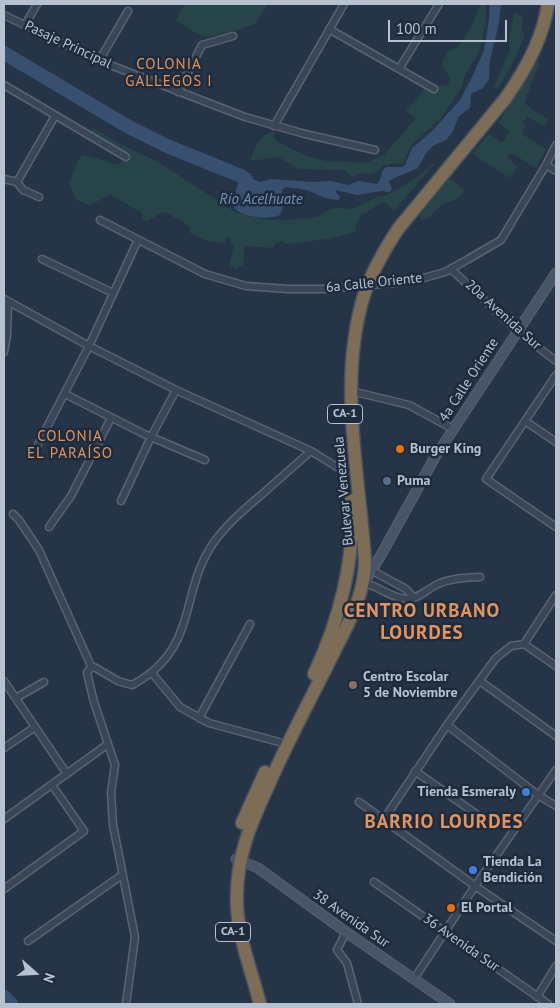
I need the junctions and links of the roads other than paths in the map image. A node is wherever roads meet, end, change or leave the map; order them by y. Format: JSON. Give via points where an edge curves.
{"nodes":[{"id":1,"x":37,"y":4,"type":"edge"},
{"id":2,"x":344,"y":4,"type":"edge"},
{"id":3,"x":439,"y":4,"type":"edge"},
{"id":4,"x":540,"y":4,"type":"edge"},
{"id":5,"x":548,"y":4,"type":"edge"},
{"id":6,"x":128,"y":11,"type":"dead end"},
{"id":7,"x":4,"y":15,"type":"edge"},
{"id":8,"x":25,"y":25,"type":"junction"},
{"id":9,"x":329,"y":29,"type":"junction"},
{"id":10,"x":233,"y":36,"type":"dead end"},
{"id":11,"x":99,"y":61,"type":"junction"},
{"id":12,"x":400,"y":69,"type":"junction"},
{"id":13,"x":4,"y":85,"type":"edge"},
{"id":14,"x":434,"y":89,"type":"dead end"},
{"id":15,"x":178,"y":92,"type":"junction"},
{"id":16,"x":55,"y":116,"type":"junction"},
{"id":17,"x":274,"y":126,"type":"junction"},
{"id":18,"x":556,"y":145,"type":"edge"},
{"id":19,"x":375,"y":150,"type":"dead end"},
{"id":20,"x":126,"y":157,"type":"dead end"},
{"id":21,"x":546,"y":165,"type":"junction"},
{"id":22,"x":556,"y":171,"type":"edge"},
{"id":23,"x":4,"y":179,"type":"edge"},
{"id":24,"x":17,"y":182,"type":"junction"},
{"id":25,"x":39,"y":198,"type":"dead end"},
{"id":26,"x":100,"y":220,"type":"dead end"},
{"id":27,"x":138,"y":240,"type":"junction"},
{"id":28,"x":42,"y":258,"type":"dead end"},
{"id":29,"x":451,"y":268,"type":"junction"},
{"id":30,"x":556,"y":273,"type":"edge"},
{"id":31,"x":113,"y":293,"type":"junction"},
{"id":32,"x":6,"y":300,"type":"edge"},
{"id":33,"x":518,"y":332,"type":"junction"},
{"id":34,"x":90,"y":346,"type":"junction"},
{"id":35,"x":4,"y":352,"type":"edge"},
{"id":36,"x":556,"y":361,"type":"edge"},
{"id":37,"x":556,"y":375,"type":"edge"},
{"id":38,"x":176,"y":390,"type":"junction"},
{"id":39,"x":351,"y":391,"type":"junction"},
{"id":40,"x":65,"y":394,"type":"junction"},
{"id":41,"x":111,"y":418,"type":"junction"},
{"id":42,"x":526,"y":421,"type":"junction"},
{"id":43,"x":453,"y":429,"type":"junction"},
{"id":44,"x":151,"y":437,"type":"junction"},
{"id":45,"x":556,"y":442,"type":"edge"},
{"id":46,"x":311,"y":451,"type":"junction"},
{"id":47,"x":32,"y":456,"type":"dead end"},
{"id":48,"x":206,"y":460,"type":"dead end"},
{"id":49,"x":349,"y":470,"type":"junction"},
{"id":50,"x":121,"y":501,"type":"dead end"},
{"id":51,"x":13,"y":514,"type":"dead end"},
{"id":52,"x":49,"y":527,"type":"dead end"},
{"id":53,"x":556,"y":527,"type":"edge"},
{"id":54,"x":368,"y":569,"type":"junction"},
{"id":55,"x":347,"y":571,"type":"junction"},
{"id":56,"x":480,"y":576,"type":"dead end"},
{"id":57,"x":363,"y":583,"type":"junction"},
{"id":58,"x":556,"y":595,"type":"edge"},
{"id":59,"x":414,"y":598,"type":"junction"},
{"id":60,"x":250,"y":624,"type":"dead end"},
{"id":61,"x":524,"y":644,"type":"junction"},
{"id":62,"x":556,"y":666,"type":"edge"},
{"id":63,"x":92,"y":668,"type":"junction"},
{"id":64,"x":152,"y":673,"type":"junction"},
{"id":65,"x":4,"y":681,"type":"edge"},
{"id":66,"x":480,"y":681,"type":"junction"},
{"id":67,"x":44,"y":682,"type":"dead end"},
{"id":68,"x":16,"y":698,"type":"junction"},
{"id":69,"x":200,"y":718,"type":"junction"},
{"id":70,"x":447,"y":725,"type":"junction"},
{"id":71,"x":34,"y":727,"type":"junction"},
{"id":72,"x":556,"y":736,"type":"edge"},
{"id":73,"x":279,"y":742,"type":"junction"},
{"id":74,"x":108,"y":744,"type":"junction"},
{"id":75,"x":4,"y":748,"type":"edge"},
{"id":76,"x":556,"y":770,"type":"edge"},
{"id":77,"x":415,"y":771,"type":"junction"},
{"id":78,"x":67,"y":774,"type":"junction"},
{"id":79,"x":52,"y":785,"type":"junction"},
{"id":80,"x":538,"y":795,"type":"junction"},
{"id":81,"x":359,"y":802,"type":"dead end"},
{"id":82,"x":556,"y":806,"type":"edge"},
{"id":83,"x":479,"y":816,"type":"dead end"},
{"id":84,"x":4,"y":819,"type":"edge"},
{"id":85,"x":384,"y":819,"type":"junction"},
{"id":86,"x":238,"y":838,"type":"junction"},
{"id":87,"x":237,"y":860,"type":"junction"},
{"id":88,"x":122,"y":875,"type":"junction"},
{"id":89,"x":229,"y":880,"type":"junction"},
{"id":90,"x":374,"y":882,"type":"dead end"},
{"id":91,"x":475,"y":886,"type":"junction"},
{"id":92,"x":4,"y":889,"type":"edge"},
{"id":93,"x":346,"y":932,"type":"junction"},
{"id":94,"x":444,"y":932,"type":"junction"},
{"id":95,"x":28,"y":941,"type":"dead end"},
{"id":96,"x":556,"y":941,"type":"edge"},
{"id":97,"x":556,"y":966,"type":"edge"},
{"id":98,"x":414,"y":980,"type":"junction"},
{"id":99,"x":537,"y":997,"type":"junction"},
{"id":100,"x":126,"y":1004,"type":"edge"},
{"id":101,"x":252,"y":1004,"type":"edge"},
{"id":102,"x":260,"y":1004,"type":"edge"},
{"id":103,"x":358,"y":1004,"type":"edge"},
{"id":104,"x":450,"y":1004,"type":"edge"},
{"id":105,"x":548,"y":1004,"type":"edge"}],
"edges":[{"from":1,"to":8,"type":"street"},
{"from":2,"to":9,"type":"street"},
{"from":3,"to":12,"type":"street"},
{"from":4,"to":49,"type":"highway","name":"Bulevar Venezuela","number":"CA-1","via":[[530,40],[506,85],[395,221],[360,284],[345,338],[344,388]]},
{"from":5,"to":39,"type":"highway","name":"Bulevar Venezuela","number":"CA-1","via":[[544,23],[521,77],[384,250],[366,291],[356,328]]},
{"from":6,"to":11,"type":"street"},
{"from":7,"to":8,"type":"street","name":"Pasaje Principal"},
{"from":8,"to":11,"type":"street","name":"Pasaje Principal"},
{"from":9,"to":12,"type":"street"},
{"from":9,"to":17,"type":"street"},
{"from":10,"to":15,"type":"street","via":[[202,46]]},
{"from":11,"to":15,"type":"street","name":"Pasaje Principal"},
{"from":12,"to":14,"type":"street"},
{"from":13,"to":16,"type":"street"},
{"from":15,"to":17,"type":"street","name":"Pasaje Principal"},
{"from":16,"to":20,"type":"street"},
{"from":16,"to":24,"type":"street"},
{"from":17,"to":19,"type":"street","name":"Pasaje Principal"},
{"from":18,"to":21,"type":"street","name":"6a Calle Oriente"},
{"from":21,"to":22,"type":"street"},
{"from":21,"to":29,"type":"street","name":"6a Calle Oriente","via":[[501,240]]},
{"from":23,"to":24,"type":"street"},
{"from":24,"to":25,"type":"street","via":[[23,190]]},
{"from":26,"to":27,"type":"street","name":"6a Calle Oriente"},
{"from":27,"to":29,"type":"street","name":"6a Calle Oriente","bridge":true,"via":[[205,274],[246,286],[288,290],[393,283],[420,279]]},
{"from":27,"to":31,"type":"street"},
{"from":28,"to":31,"type":"street"},
{"from":29,"to":33,"type":"street","name":"20a Avenida Sur"},
{"from":30,"to":33,"type":"street","name":"4a Calle Oriente"},
{"from":31,"to":34,"type":"street"},
{"from":32,"to":34,"type":"street"},
{"from":32,"to":35,"type":"street"},
{"from":33,"to":36,"type":"street","name":"20a Avenida Sur"},
{"from":33,"to":43,"type":"street","name":"4a Calle Oriente"},
{"from":34,"to":38,"type":"street"},
{"from":34,"to":40,"type":"street"},
{"from":37,"to":42,"type":"street"},
{"from":38,"to":44,"type":"street"},
{"from":38,"to":46,"type":"street"},
{"from":39,"to":43,"type":"street","via":[[409,405]]},
{"from":39,"to":54,"type":"highway","name":"Bulevar Venezuela","number":"CA-1"},
{"from":40,"to":41,"type":"street"},
{"from":40,"to":47,"type":"street"},
{"from":41,"to":44,"type":"street"},
{"from":41,"to":52,"type":"street","via":[[71,496]]},
{"from":42,"to":45,"type":"street"},
{"from":42,"to":53,"type":"street","via":[[486,479]]},
{"from":43,"to":54,"type":"street","name":"4a Calle Oriente"},
{"from":44,"to":48,"type":"street"},
{"from":44,"to":50,"type":"street"},
{"from":46,"to":49,"type":"street","via":[[340,469]]},
{"from":46,"to":64,"type":"street","via":[[235,518],[213,543],[200,568],[180,636]]},
{"from":49,"to":55,"type":"highway","name":"Bulevar Venezuela","number":"CA-1","via":[[352,545]]},
{"from":51,"to":63,"type":"street","via":[[39,550]]},
{"from":54,"to":57,"type":"highway","name":"Bulevar Venezuela","number":"CA-1"},
{"from":54,"to":59,"type":"street","via":[[406,589]]},
{"from":55,"to":57,"type":"highway","via":[[351,581]]},
{"from":55,"to":73,"type":"highway","name":"Bulevar Venezuela","number":"CA-1","via":[[331,632]]},
{"from":56,"to":59,"type":"street","via":[[453,579]]},
{"from":57,"to":59,"type":"street","via":[[398,597]]},
{"from":57,"to":87,"type":"highway","name":"Bulevar Venezuela","number":"CA-1","via":[[350,620],[278,763]]},
{"from":58,"to":61,"type":"street"},
{"from":60,"to":69,"type":"street"},
{"from":61,"to":62,"type":"street"},
{"from":61,"to":66,"type":"street","via":[[511,646],[498,656]]},
{"from":63,"to":64,"type":"street","via":[[132,686]]},
{"from":63,"to":74,"type":"street","via":[[87,673]]},
{"from":64,"to":69,"type":"street","via":[[180,707]]},
{"from":65,"to":68,"type":"street"},
{"from":66,"to":70,"type":"street"},
{"from":66,"to":72,"type":"street"},
{"from":67,"to":68,"type":"street"},
{"from":68,"to":71,"type":"street"},
{"from":69,"to":73,"type":"street"},
{"from":70,"to":77,"type":"street"},
{"from":70,"to":80,"type":"street"},
{"from":71,"to":75,"type":"street"},
{"from":71,"to":78,"type":"street"},
{"from":73,"to":86,"type":"highway","name":"Bulevar Venezuela","number":"CA-1","via":[[252,798]]},
{"from":74,"to":78,"type":"street"},
{"from":74,"to":88,"type":"street","via":[[115,765],[112,819]]},
{"from":76,"to":80,"type":"street"},
{"from":77,"to":83,"type":"street"},
{"from":77,"to":85,"type":"street"},
{"from":78,"to":79,"type":"street"},
{"from":79,"to":84,"type":"street"},
{"from":79,"to":92,"type":"street","via":[[84,830]]},
{"from":80,"to":82,"type":"street"},
{"from":80,"to":91,"type":"street"},
{"from":81,"to":85,"type":"street"},
{"from":85,"to":91,"type":"street"},
{"from":86,"to":87,"type":"highway"},
{"from":86,"to":89,"type":"highway","name":"Bulevar Venezuela","number":"CA-1"},
{"from":87,"to":89,"type":"highway"},
{"from":87,"to":93,"type":"street","name":"38 Avenida Sur","via":[[258,868]]},
{"from":87,"to":102,"type":"highway","name":"Bulevar Venezuela","number":"CA-1","via":[[240,931]]},
{"from":88,"to":95,"type":"street"},
{"from":88,"to":100,"type":"street","via":[[135,937]]},
{"from":89,"to":101,"type":"highway","name":"Bulevar Venezuela","number":"CA-1","via":[[234,936]]},
{"from":90,"to":94,"type":"street","name":"36 Avenida Sur"},
{"from":91,"to":94,"type":"street"},
{"from":91,"to":96,"type":"street"},
{"from":93,"to":98,"type":"street","name":"38 Avenida Sur"},
{"from":93,"to":103,"type":"street","via":[[337,950],[347,963]]},
{"from":94,"to":98,"type":"street"},
{"from":94,"to":99,"type":"street","name":"36 Avenida Sur"},
{"from":97,"to":99,"type":"street"},
{"from":98,"to":104,"type":"street","name":"38 Avenida Sur"},
{"from":99,"to":105,"type":"street","name":"36 Avenida Sur"}]}
